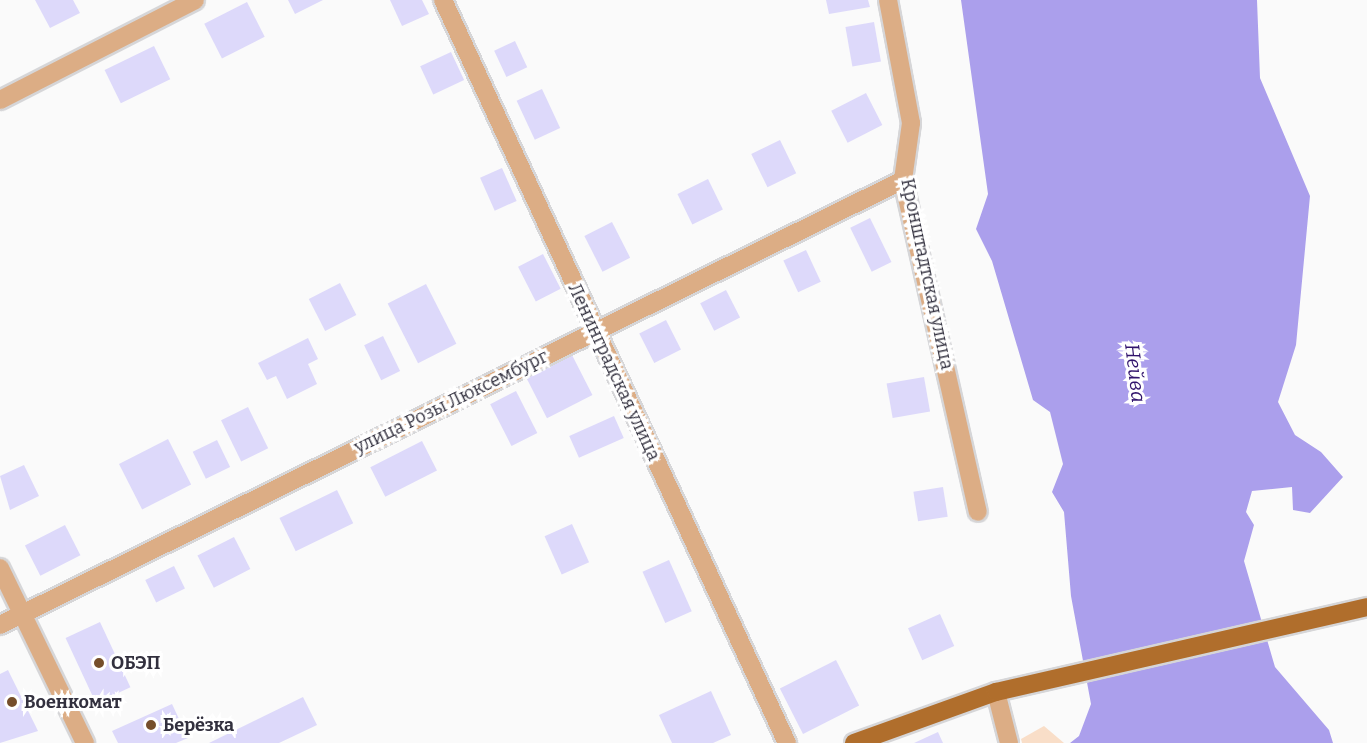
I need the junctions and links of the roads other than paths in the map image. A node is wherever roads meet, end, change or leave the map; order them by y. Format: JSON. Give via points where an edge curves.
{"nodes":[{"id":1,"x":195,"y":0,"type":"edge"},
{"id":2,"x":443,"y":0,"type":"edge"},
{"id":3,"x":888,"y":0,"type":"edge"},
{"id":4,"x":0,"y":100,"type":"edge"},
{"id":5,"x":903,"y":180,"type":"junction"},
{"id":6,"x":594,"y":331,"type":"junction"},
{"id":7,"x":978,"y":512,"type":"dead end"},
{"id":8,"x":0,"y":568,"type":"edge"},
{"id":9,"x":1367,"y":608,"type":"edge"},
{"id":10,"x":23,"y":615,"type":"junction"},
{"id":11,"x":0,"y":625,"type":"edge"},
{"id":12,"x":996,"y":692,"type":"junction"},
{"id":13,"x":85,"y":743,"type":"edge"},
{"id":14,"x":787,"y":743,"type":"edge"},
{"id":15,"x":854,"y":743,"type":"edge"},
{"id":16,"x":1010,"y":743,"type":"edge"}],
"edges":[{"from":1,"to":4,"type":"street"},
{"from":2,"to":6,"type":"street","name":"Ленинградская улица"},
{"from":3,"to":5,"type":"street","name":"Кронштадтская улица","via":[[912,123]]},
{"from":5,"to":6,"type":"street","name":"улица Розы Люксембург"},
{"from":5,"to":7,"type":"street","name":"Кронштадтская улица"},
{"from":6,"to":10,"type":"street","name":"улица Розы Люксембург"},
{"from":6,"to":14,"type":"street","name":"Ленинградская улица"},
{"from":8,"to":10,"type":"street"},
{"from":9,"to":12,"type":"main road"},
{"from":10,"to":11,"type":"street","name":"улица Розы Люксембург"},
{"from":10,"to":13,"type":"street"},
{"from":12,"to":15,"type":"main road"},
{"from":12,"to":16,"type":"street"}]}
